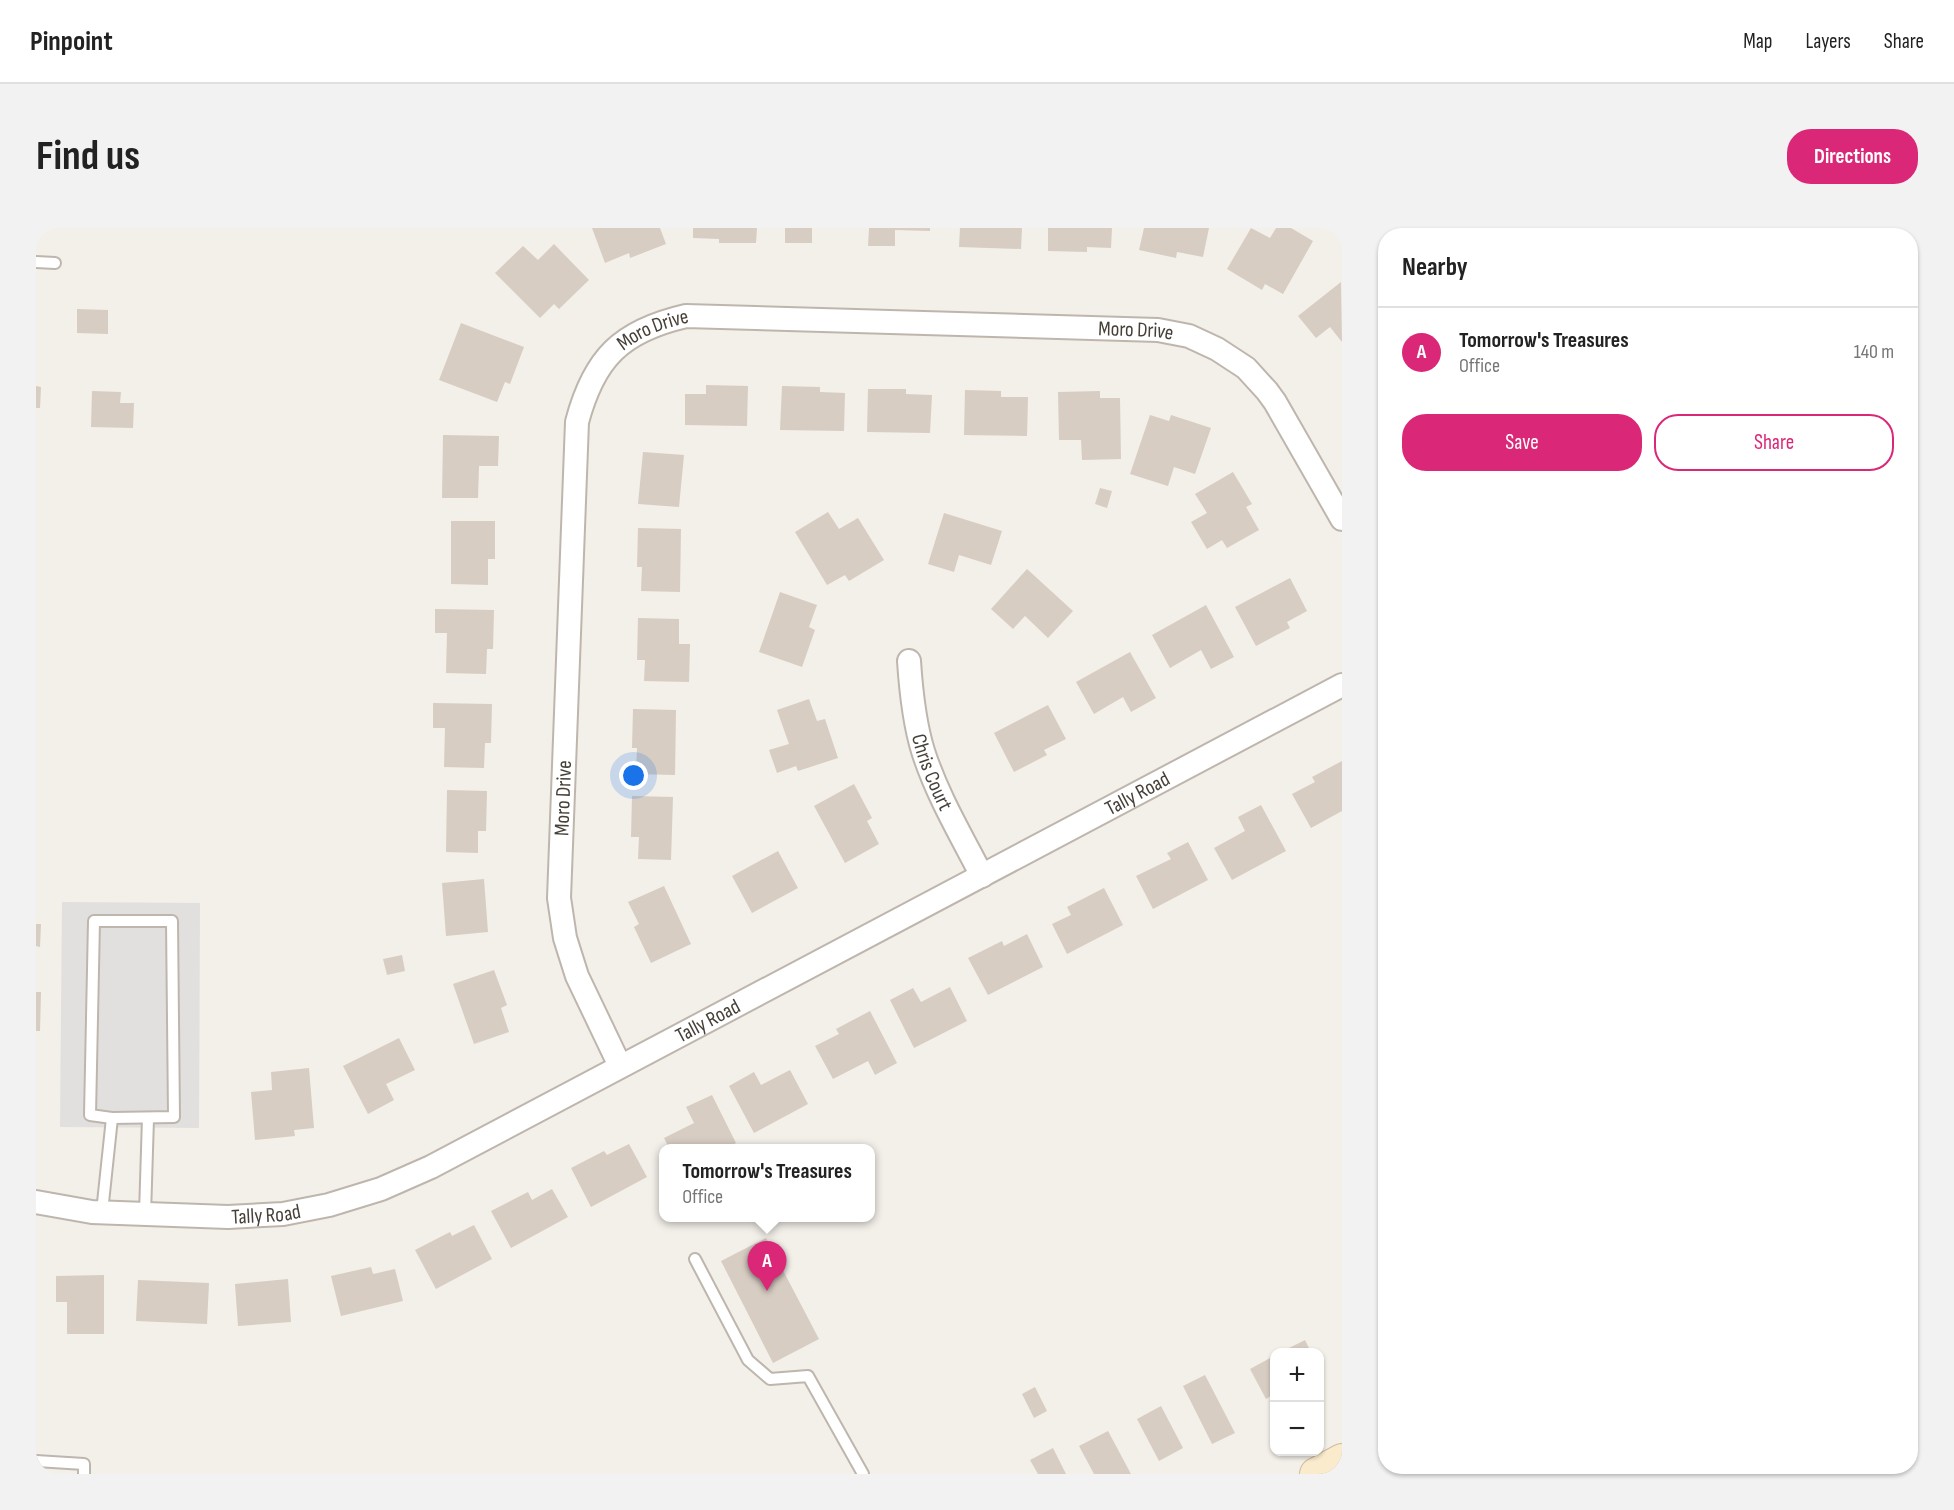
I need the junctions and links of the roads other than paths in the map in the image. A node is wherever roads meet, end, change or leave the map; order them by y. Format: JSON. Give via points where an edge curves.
{"nodes":[{"id":1,"x":36,"y":262,"type":"edge"},
{"id":2,"x":55,"y":263,"type":"dead end"},
{"id":3,"x":1342,"y":519,"type":"edge"},
{"id":4,"x":909,"y":661,"type":"dead end"},
{"id":5,"x":1342,"y":685,"type":"edge"},
{"id":6,"x":982,"y":876,"type":"junction"},
{"id":7,"x":620,"y":1066,"type":"junction"},
{"id":8,"x":112,"y":1118,"type":"junction"},
{"id":9,"x":148,"y":1118,"type":"junction"},
{"id":10,"x":36,"y":1202,"type":"edge"},
{"id":11,"x":102,"y":1212,"type":"junction"},
{"id":12,"x":145,"y":1214,"type":"junction"},
{"id":13,"x":696,"y":1258,"type":"dead end"},
{"id":14,"x":1342,"y":1460,"type":"edge"},
{"id":15,"x":36,"y":1461,"type":"edge"},
{"id":16,"x":84,"y":1474,"type":"edge"},
{"id":17,"x":863,"y":1474,"type":"edge"},
{"id":18,"x":1316,"y":1474,"type":"edge"}],
"edges":[{"from":1,"to":2,"type":"lane"},
{"from":3,"to":7,"type":"street","name":"Moro Drive","via":[[1267,391],[1227,355],[1189,336],[1158,330],[686,316],[660,322],[616,348],[597,370],[584,395],[577,422],[559,898],[565,938],[577,976]]},
{"from":4,"to":6,"type":"street","name":"Chris Court","via":[[922,750],[940,795]]},
{"from":5,"to":6,"type":"street","name":"Tally Road"},
{"from":6,"to":7,"type":"street","name":"Tally Road"},
{"from":7,"to":12,"type":"street","name":"Tally Road","via":[[431,1167],[381,1189],[283,1214]]},
{"from":8,"to":9,"type":"lane"},
{"from":8,"to":9,"type":"lane","via":[[90,1115],[93,921],[172,921],[174,1117]]},
{"from":8,"to":11,"type":"lane"},
{"from":9,"to":12,"type":"lane"},
{"from":10,"to":11,"type":"street","name":"Tally Road"},
{"from":11,"to":12,"type":"street","name":"Tally Road"},
{"from":13,"to":17,"type":"lane","via":[[748,1360],[770,1379],[808,1376]]},
{"from":14,"to":18,"type":"main road"},
{"from":15,"to":16,"type":"lane","via":[[84,1464]]}]}
